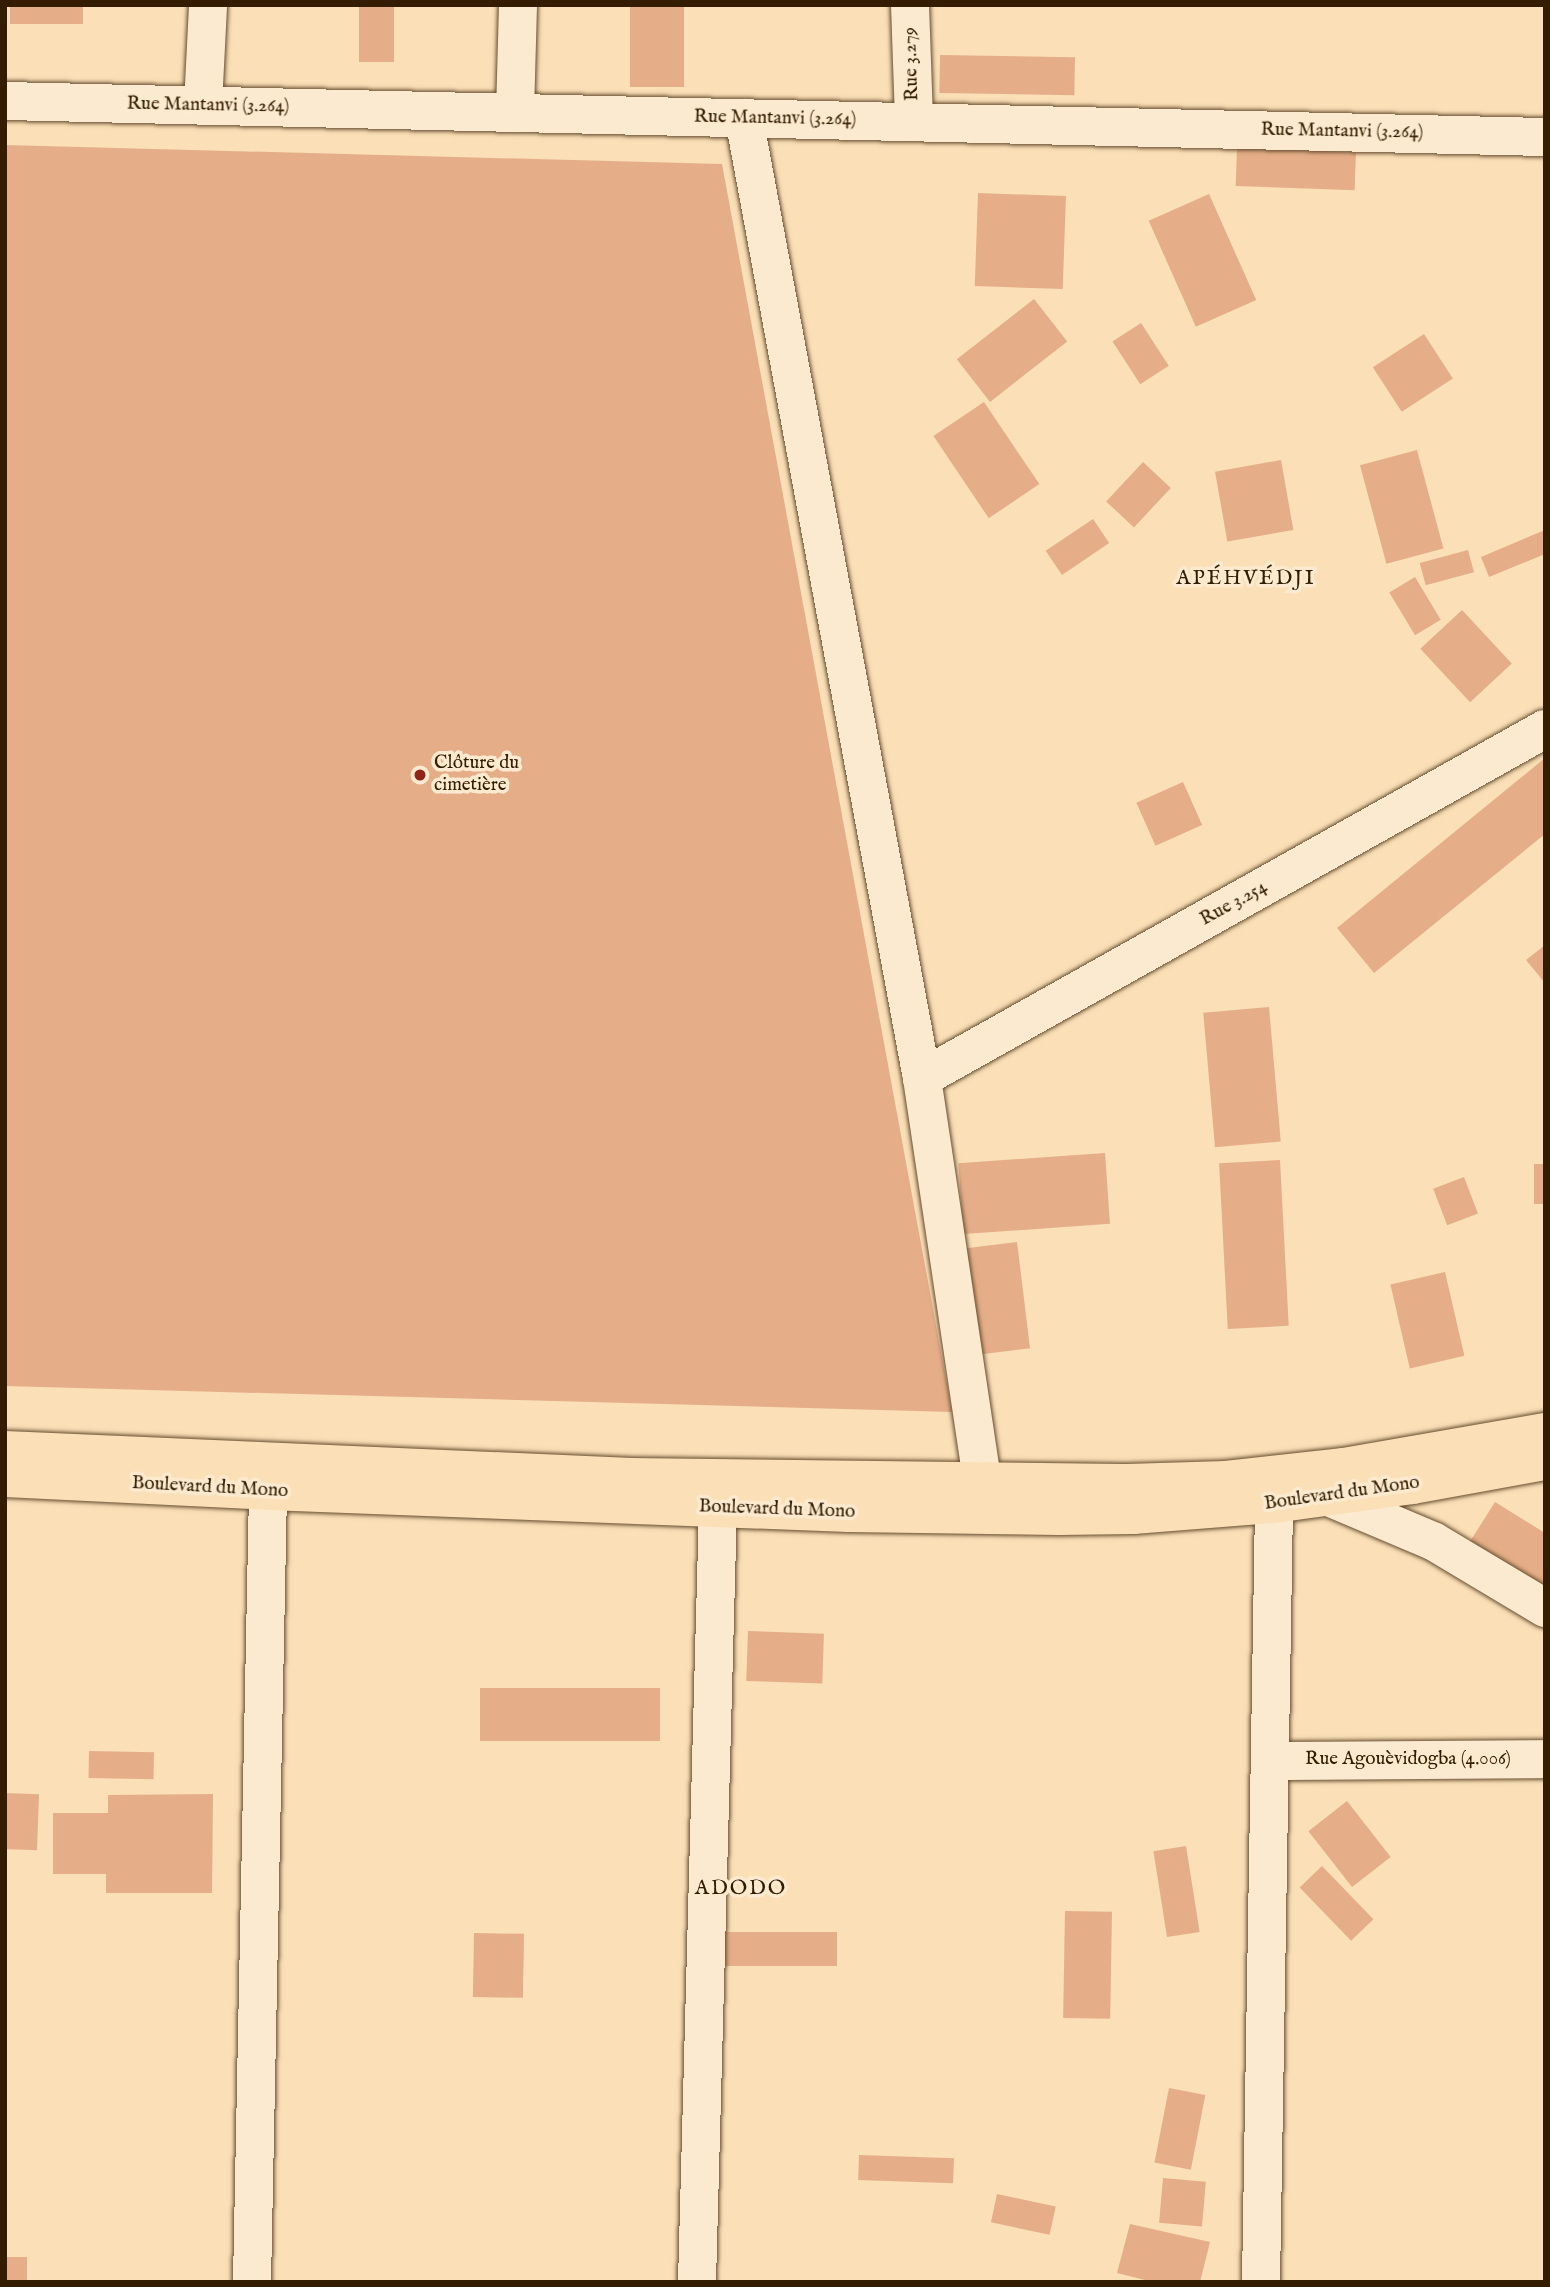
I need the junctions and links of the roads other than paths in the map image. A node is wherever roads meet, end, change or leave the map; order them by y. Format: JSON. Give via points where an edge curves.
{"nodes":[{"id":1,"x":208,"y":5,"type":"edge"},
{"id":2,"x":518,"y":5,"type":"edge"},
{"id":3,"x":910,"y":5,"type":"edge"},
{"id":4,"x":5,"y":101,"type":"edge"},
{"id":5,"x":203,"y":106,"type":"junction"},
{"id":6,"x":515,"y":113,"type":"junction"},
{"id":7,"x":744,"y":118,"type":"junction"},
{"id":8,"x":914,"y":122,"type":"junction"},
{"id":9,"x":1545,"y":136,"type":"edge"},
{"id":10,"x":1545,"y":729,"type":"edge"},
{"id":11,"x":922,"y":1078,"type":"junction"},
{"id":12,"x":1545,"y":1432,"type":"edge"},
{"id":13,"x":5,"y":1450,"type":"edge"},
{"id":14,"x":1545,"y":1461,"type":"edge"},
{"id":15,"x":5,"y":1478,"type":"edge"},
{"id":16,"x":982,"y":1480,"type":"junction"},
{"id":17,"x":268,"y":1491,"type":"junction"},
{"id":18,"x":1331,"y":1498,"type":"junction"},
{"id":19,"x":1274,"y":1504,"type":"junction"},
{"id":20,"x":718,"y":1508,"type":"junction"},
{"id":21,"x":1545,"y":1608,"type":"edge"},
{"id":22,"x":1545,"y":1759,"type":"edge"},
{"id":23,"x":1271,"y":1761,"type":"junction"},
{"id":24,"x":252,"y":2282,"type":"edge"},
{"id":25,"x":697,"y":2282,"type":"edge"},
{"id":26,"x":1261,"y":2282,"type":"edge"}],
"edges":[{"from":1,"to":5,"type":"street"},
{"from":2,"to":6,"type":"street"},
{"from":3,"to":8,"type":"street","name":"Rue 3.279"},
{"from":4,"to":5,"type":"street","name":"Rue Mantanvi (3.264)"},
{"from":5,"to":6,"type":"street","name":"Rue Mantanvi (3.264)"},
{"from":6,"to":7,"type":"street","name":"Rue Mantanvi (3.264)"},
{"from":7,"to":8,"type":"street","name":"Rue Mantanvi (3.264)"},
{"from":7,"to":11,"type":"street"},
{"from":8,"to":9,"type":"street","name":"Rue Mantanvi (3.264)"},
{"from":10,"to":11,"type":"street","name":"Rue 3.254"},
{"from":11,"to":16,"type":"street"},
{"from":12,"to":16,"type":"main road","name":"Boulevard du Mono","via":[[1344,1468],[1226,1479],[1126,1483]]},
{"from":13,"to":16,"type":"main road","name":"Boulevard du Mono","via":[[631,1477]]},
{"from":14,"to":18,"type":"main road","name":"Boulevard du Mono"},
{"from":15,"to":17,"type":"main road","name":"Boulevard du Mono"},
{"from":17,"to":20,"type":"main road","name":"Boulevard du Mono"},
{"from":17,"to":24,"type":"street"},
{"from":18,"to":19,"type":"main road","name":"Boulevard du Mono"},
{"from":18,"to":21,"type":"street","via":[[1433,1541]]},
{"from":19,"to":20,"type":"main road","name":"Boulevard du Mono","via":[[1059,1516]]},
{"from":19,"to":23,"type":"street"},
{"from":20,"to":25,"type":"street"},
{"from":22,"to":23,"type":"street","name":"Rue Agouèvidogba (4.006)"},
{"from":23,"to":26,"type":"street"}]}
